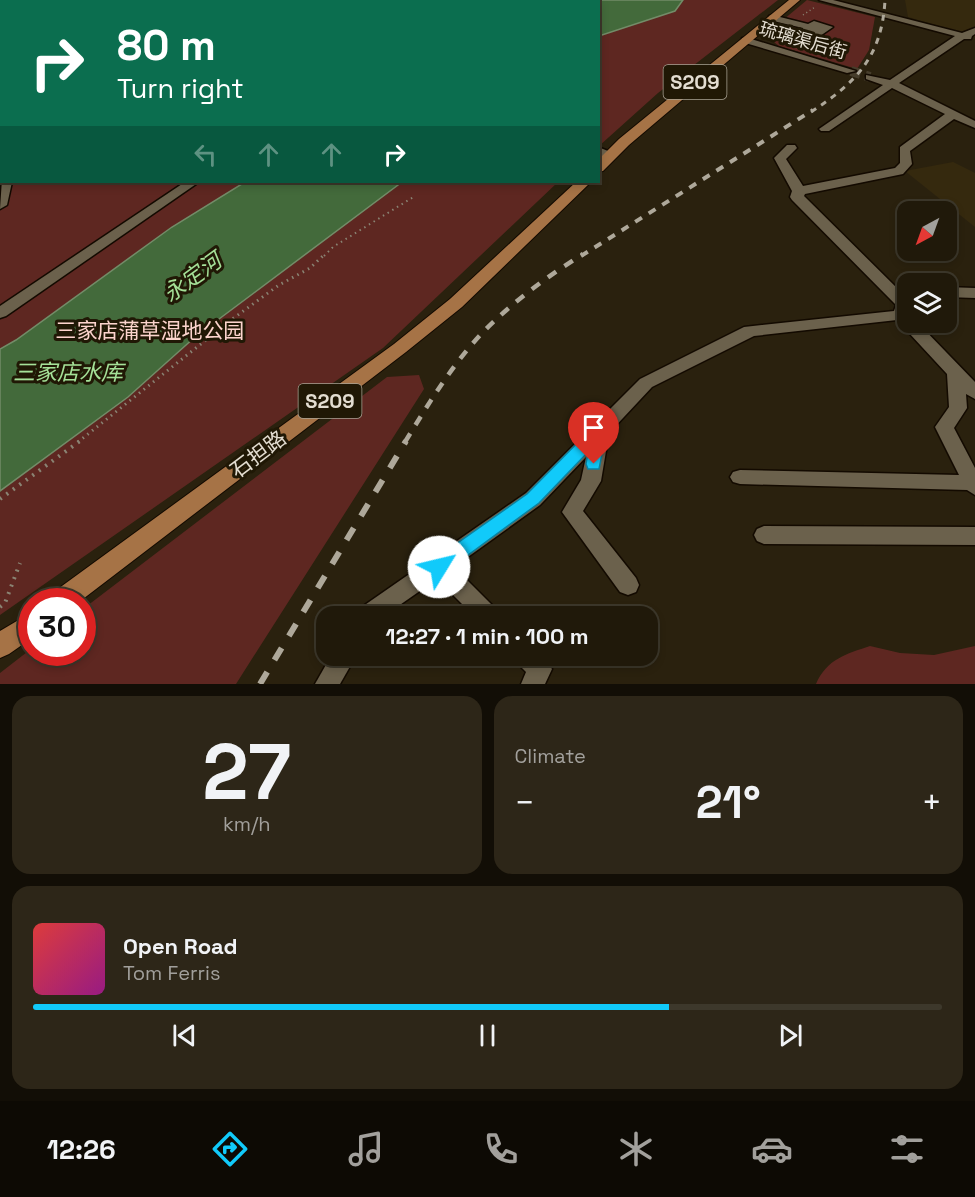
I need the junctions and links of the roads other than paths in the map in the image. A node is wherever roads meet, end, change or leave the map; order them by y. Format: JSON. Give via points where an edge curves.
{"nodes":[{"id":1,"x":795,"y":0,"type":"edge"},
{"id":2,"x":823,"y":0,"type":"edge"},
{"id":3,"x":772,"y":18,"type":"junction"},
{"id":4,"x":810,"y":27,"type":"dead end"},
{"id":5,"x":970,"y":35,"type":"edge"},
{"id":6,"x":745,"y":40,"type":"junction"},
{"id":7,"x":851,"y":71,"type":"tunnel mouth"},
{"id":8,"x":870,"y":76,"type":"tunnel mouth"},
{"id":9,"x":894,"y":84,"type":"junction"},
{"id":10,"x":953,"y":114,"type":"junction"},
{"id":11,"x":975,"y":125,"type":"edge"},
{"id":12,"x":825,"y":129,"type":"dead end"},
{"id":13,"x":791,"y":148,"type":"dead end"},
{"id":14,"x":600,"y":152,"type":"edge"},
{"id":15,"x":612,"y":155,"type":"junction"},
{"id":16,"x":600,"y":166,"type":"edge"},
{"id":17,"x":6,"y":183,"type":"edge"},
{"id":18,"x":193,"y":183,"type":"edge"},
{"id":19,"x":583,"y":183,"type":"edge"},
{"id":20,"x":799,"y":190,"type":"junction"},
{"id":21,"x":0,"y":205,"type":"edge"},
{"id":22,"x":957,"y":292,"type":"edge"},
{"id":23,"x":975,"y":293,"type":"edge"},
{"id":24,"x":897,"y":300,"type":"edge"},
{"id":25,"x":897,"y":308,"type":"edge"},
{"id":26,"x":0,"y":313,"type":"edge"},
{"id":27,"x":924,"y":333,"type":"edge"},
{"id":28,"x":956,"y":374,"type":"junction"},
{"id":29,"x":975,"y":393,"type":"edge"},
{"id":30,"x":600,"y":430,"type":"junction"},
{"id":31,"x":740,"y":477,"type":"dead end"},
{"id":32,"x":974,"y":485,"type":"edge"},
{"id":33,"x":764,"y":535,"type":"dead end"},
{"id":34,"x":975,"y":536,"type":"edge"},
{"id":35,"x":439,"y":567,"type":"junction"},
{"id":36,"x":628,"y":585,"type":"dead end"},
{"id":37,"x":79,"y":588,"type":"edge"},
{"id":38,"x":382,"y":606,"type":"edge"},
{"id":39,"x":478,"y":606,"type":"edge"},
{"id":40,"x":18,"y":633,"type":"edge"},
{"id":41,"x":0,"y":646,"type":"edge"},
{"id":42,"x":338,"y":666,"type":"edge"},
{"id":43,"x":537,"y":666,"type":"edge"},
{"id":44,"x":327,"y":684,"type":"edge"},
{"id":45,"x":533,"y":684,"type":"edge"}],
"edges":[{"from":1,"to":3,"type":"main road","number":"S209"},
{"from":2,"to":5,"type":"street"},
{"from":3,"to":4,"type":"street"},
{"from":3,"to":6,"type":"main road","number":"S209"},
{"from":5,"to":9,"type":"street"},
{"from":6,"to":7,"type":"street","name":"琉璃渠后街"},
{"from":6,"to":15,"type":"main road","number":"S209"},
{"from":8,"to":9,"type":"street","name":"琉璃渠后街"},
{"from":9,"to":10,"type":"street","name":"琉璃渠后街"},
{"from":9,"to":12,"type":"street"},
{"from":10,"to":11,"type":"street","name":"琉璃渠后街"},
{"from":10,"to":20,"type":"street","via":[[904,150],[906,164],[899,171]]},
{"from":13,"to":20,"type":"street","via":[[780,158]]},
{"from":14,"to":15,"type":"street"},
{"from":15,"to":16,"type":"main road","number":"S209"},
{"from":17,"to":21,"type":"street"},
{"from":18,"to":26,"type":"street"},
{"from":19,"to":37,"type":"main road","name":"石担路","number":"S209","via":[[456,303],[400,348]]},
{"from":20,"to":24,"type":"street","via":[[797,197]]},
{"from":22,"to":23,"type":"street"},
{"from":25,"to":30,"type":"street","via":[[750,331],[646,383]]},
{"from":27,"to":28,"type":"street"},
{"from":28,"to":29,"type":"street"},
{"from":28,"to":32,"type":"street","via":[[958,408],[944,427]]},
{"from":30,"to":35,"type":"street","via":[[533,499]]},
{"from":30,"to":36,"type":"street","via":[[591,481],[572,512]]},
{"from":31,"to":32,"type":"street"},
{"from":33,"to":34,"type":"street"},
{"from":35,"to":38,"type":"street"},
{"from":35,"to":39,"type":"street"},
{"from":40,"to":41,"type":"main road"},
{"from":42,"to":44,"type":"street"},
{"from":43,"to":45,"type":"street","via":[[540,669]]}]}
